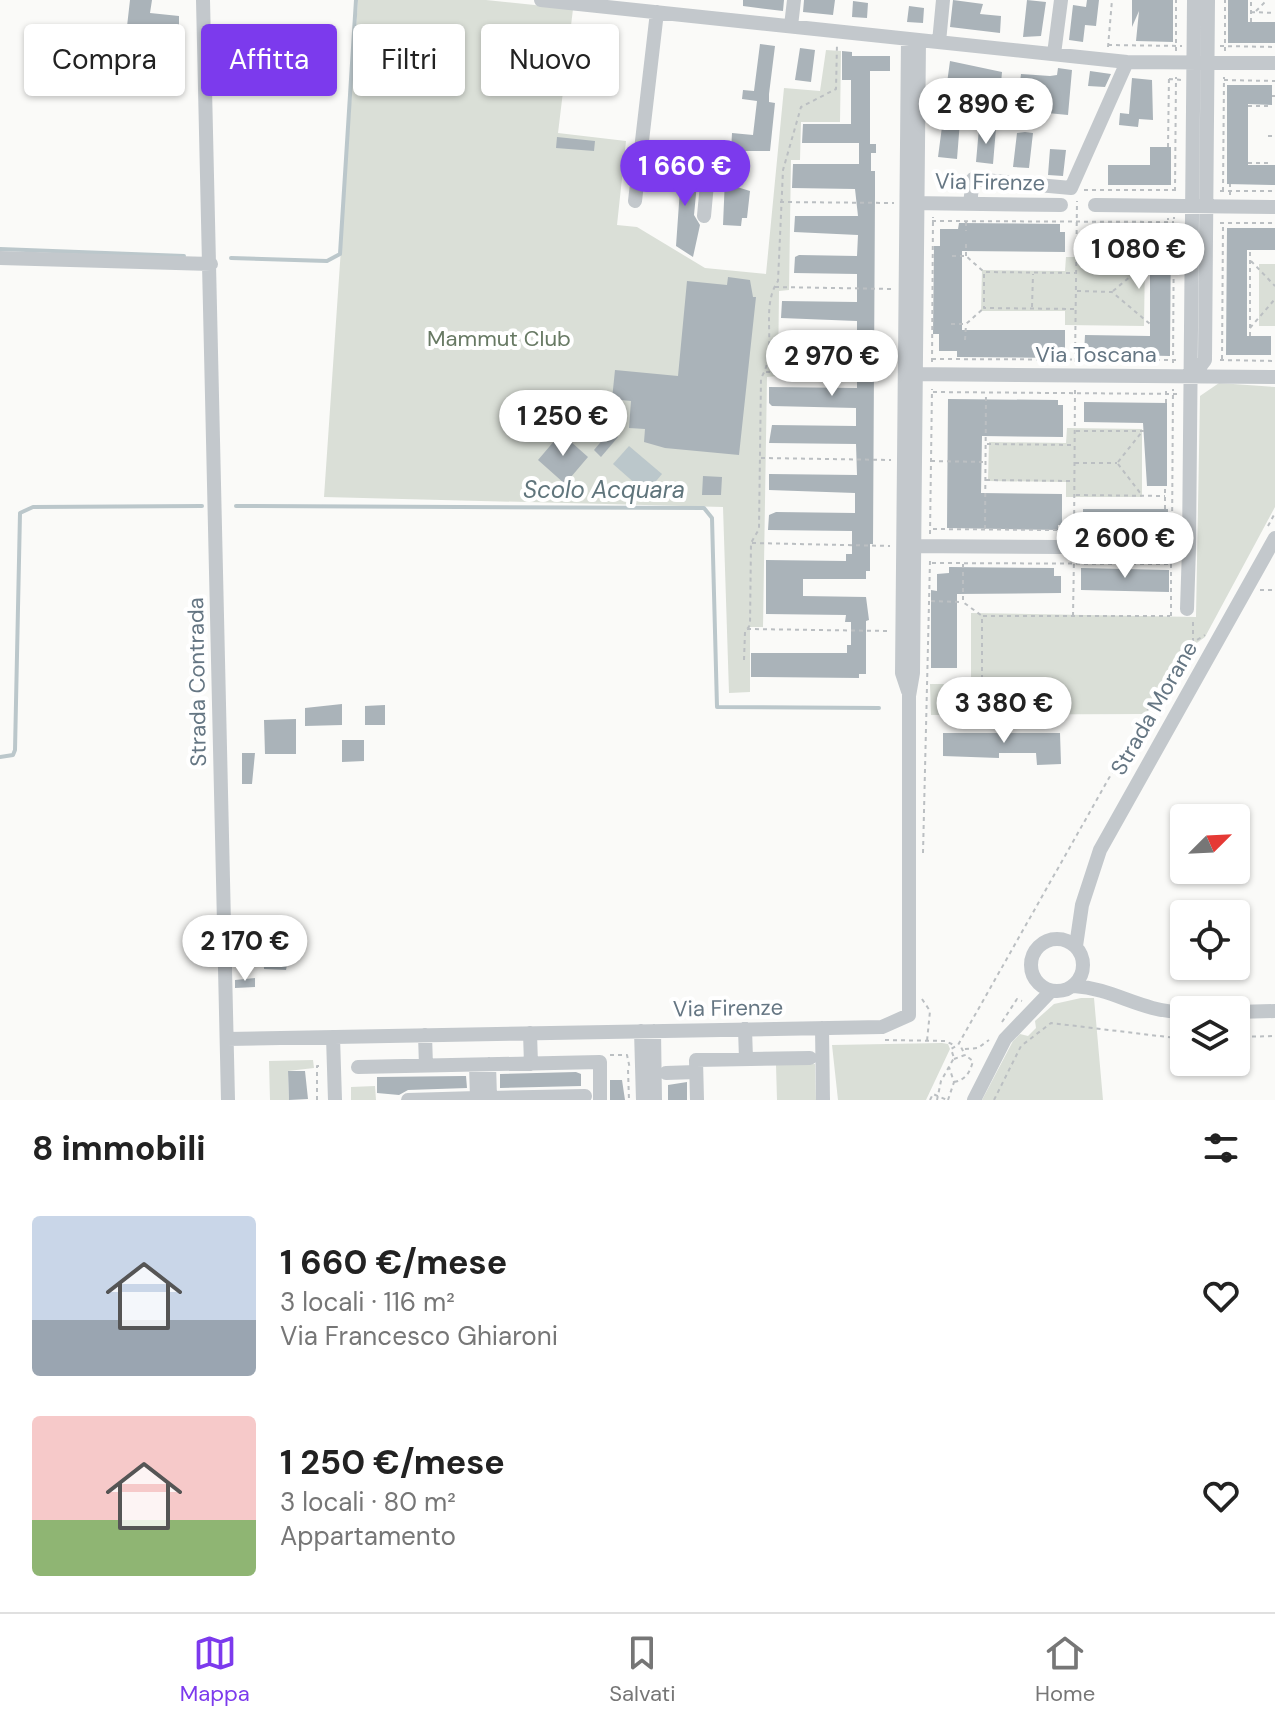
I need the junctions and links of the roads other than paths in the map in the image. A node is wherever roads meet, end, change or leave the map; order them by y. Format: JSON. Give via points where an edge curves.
{"nodes":[{"id":1,"x":203,"y":0,"type":"edge"},
{"id":2,"x":541,"y":0,"type":"edge"},
{"id":3,"x":697,"y":0,"type":"edge"},
{"id":4,"x":794,"y":0,"type":"edge"},
{"id":5,"x":943,"y":0,"type":"edge"},
{"id":6,"x":1061,"y":0,"type":"edge"},
{"id":7,"x":1194,"y":0,"type":"edge"},
{"id":8,"x":1208,"y":0,"type":"edge"},
{"id":9,"x":657,"y":12,"type":"junction"},
{"id":10,"x":695,"y":16,"type":"junction"},
{"id":11,"x":791,"y":26,"type":"junction"},
{"id":12,"x":914,"y":39,"type":"junction"},
{"id":13,"x":939,"y":42,"type":"junction"},
{"id":14,"x":1054,"y":54,"type":"junction"},
{"id":15,"x":1127,"y":62,"type":"junction"},
{"id":16,"x":1200,"y":63,"type":"junction"},
{"id":17,"x":1275,"y":63,"type":"edge"},
{"id":18,"x":641,"y":155,"type":"junction"},
{"id":19,"x":635,"y":201,"type":"dead end"},
{"id":20,"x":912,"y":204,"type":"junction"},
{"id":21,"x":970,"y":204,"type":"junction"},
{"id":22,"x":1061,"y":205,"type":"dead end"},
{"id":23,"x":1095,"y":205,"type":"dead end"},
{"id":24,"x":1199,"y":206,"type":"junction"},
{"id":25,"x":1275,"y":207,"type":"edge"},
{"id":26,"x":704,"y":216,"type":"dead end"},
{"id":27,"x":0,"y":258,"type":"edge"},
{"id":28,"x":211,"y":264,"type":"junction"},
{"id":29,"x":912,"y":369,"type":"junction"},
{"id":30,"x":1193,"y":376,"type":"junction"},
{"id":31,"x":1275,"y":377,"type":"edge"},
{"id":32,"x":1272,"y":532,"type":"edge"},
{"id":33,"x":909,"y":546,"type":"junction"},
{"id":34,"x":1189,"y":548,"type":"junction"},
{"id":35,"x":1189,"y":612,"type":"road end"},
{"id":36,"x":909,"y":696,"type":"junction"},
{"id":37,"x":1082,"y":905,"type":"junction"},
{"id":38,"x":1061,"y":939,"type":"junction"},
{"id":39,"x":1076,"y":946,"type":"junction"},
{"id":40,"x":1084,"y":963,"type":"junction"},
{"id":41,"x":1036,"y":982,"type":"junction"},
{"id":42,"x":1074,"y":986,"type":"junction"},
{"id":43,"x":1051,"y":991,"type":"junction"},
{"id":44,"x":1118,"y":996,"type":"junction"},
{"id":45,"x":1275,"y":1011,"type":"edge"},
{"id":46,"x":1170,"y":1012,"type":"edge"},
{"id":47,"x":1250,"y":1012,"type":"edge"},
{"id":48,"x":1016,"y":1025,"type":"junction"},
{"id":49,"x":822,"y":1028,"type":"junction"},
{"id":50,"x":745,"y":1029,"type":"junction"},
{"id":51,"x":648,"y":1031,"type":"junction"},
{"id":52,"x":530,"y":1033,"type":"junction"},
{"id":53,"x":425,"y":1035,"type":"junction"},
{"id":54,"x":333,"y":1037,"type":"junction"},
{"id":55,"x":227,"y":1039,"type":"junction"},
{"id":56,"x":810,"y":1058,"type":"dead end"},
{"id":57,"x":746,"y":1059,"type":"junction"},
{"id":58,"x":482,"y":1064,"type":"junction"},
{"id":59,"x":531,"y":1064,"type":"junction"},
{"id":60,"x":426,"y":1066,"type":"junction"},
{"id":61,"x":358,"y":1067,"type":"dead end"},
{"id":62,"x":696,"y":1072,"type":"junction"},
{"id":63,"x":666,"y":1073,"type":"dead end"},
{"id":64,"x":585,"y":1096,"type":"dead end"},
{"id":65,"x":228,"y":1100,"type":"edge"},
{"id":66,"x":335,"y":1100,"type":"edge"},
{"id":67,"x":408,"y":1100,"type":"edge"},
{"id":68,"x":600,"y":1100,"type":"edge"},
{"id":69,"x":643,"y":1100,"type":"edge"},
{"id":70,"x":655,"y":1100,"type":"edge"},
{"id":71,"x":697,"y":1100,"type":"edge"},
{"id":72,"x":823,"y":1100,"type":"edge"},
{"id":73,"x":974,"y":1100,"type":"edge"}],
"edges":[{"from":1,"to":28,"type":"street","name":"Strada Contrada"},
{"from":2,"to":9,"type":"street"},
{"from":3,"to":10,"type":"street"},
{"from":4,"to":11,"type":"street"},
{"from":5,"to":13,"type":"street"},
{"from":6,"to":14,"type":"street"},
{"from":7,"to":16,"type":"street"},
{"from":8,"to":16,"type":"street"},
{"from":9,"to":10,"type":"street"},
{"from":9,"to":18,"type":"street"},
{"from":10,"to":11,"type":"street"},
{"from":11,"to":12,"type":"street"},
{"from":12,"to":13,"type":"street"},
{"from":12,"to":20,"type":"street","name":"Via Firenze"},
{"from":13,"to":14,"type":"street"},
{"from":14,"to":15,"type":"street"},
{"from":15,"to":16,"type":"street"},
{"from":15,"to":21,"type":"street","via":[[1071,188],[973,179]]},
{"from":16,"to":17,"type":"street"},
{"from":16,"to":24,"type":"street"},
{"from":18,"to":19,"type":"street"},
{"from":18,"to":26,"type":"street","via":[[709,162]]},
{"from":20,"to":21,"type":"street","name":"Via Firenze"},
{"from":20,"to":29,"type":"street","name":"Via Firenze","via":[[906,289]]},
{"from":20,"to":29,"type":"street","name":"Via Firenze","via":[[917,221]]},
{"from":21,"to":22,"type":"street","name":"Via Firenze"},
{"from":23,"to":24,"type":"street"},
{"from":24,"to":25,"type":"street","via":[[1223,199]]},
{"from":24,"to":30,"type":"street","via":[[1198,360]]},
{"from":27,"to":28,"type":"street"},
{"from":28,"to":55,"type":"street","name":"Strada Contrada"},
{"from":29,"to":30,"type":"street","name":"Via Toscana","via":[[932,375],[1173,368]]},
{"from":29,"to":33,"type":"street","name":"Via Firenze","via":[[904,460]]},
{"from":29,"to":33,"type":"street","name":"Via Firenze","via":[[916,392]]},
{"from":30,"to":31,"type":"street","name":"Via Toscana"},
{"from":30,"to":34,"type":"street"},
{"from":32,"to":37,"type":"street","name":"Strada Morane","via":[[1100,850]]},
{"from":33,"to":34,"type":"street"},
{"from":33,"to":36,"type":"street","name":"Via Firenze","via":[[914,563]]},
{"from":33,"to":36,"type":"street","name":"Via Firenze","via":[[902,632],[902,673]]},
{"from":34,"to":35,"type":"street"},
{"from":36,"to":49,"type":"street","name":"Via Firenze","via":[[909,1015],[882,1027]]},
{"from":37,"to":38,"type":"street","name":"Strada Morane"},
{"from":37,"to":39,"type":"street","name":"Strada Morane"},
{"from":38,"to":39,"type":"street"},
{"from":38,"to":41,"type":"street","via":[[1044,942],[1033,954]]},
{"from":39,"to":40,"type":"street"},
{"from":40,"to":42,"type":"street"},
{"from":40,"to":44,"type":"street"},
{"from":41,"to":43,"type":"street"},
{"from":41,"to":48,"type":"street"},
{"from":42,"to":43,"type":"street"},
{"from":42,"to":44,"type":"street"},
{"from":43,"to":48,"type":"street"},
{"from":44,"to":46,"type":"street"},
{"from":45,"to":47,"type":"street"},
{"from":48,"to":73,"type":"street"},
{"from":49,"to":50,"type":"street","name":"Via Firenze"},
{"from":49,"to":72,"type":"street"},
{"from":50,"to":51,"type":"street","name":"Via Firenze"},
{"from":50,"to":57,"type":"street"},
{"from":51,"to":52,"type":"street","name":"Via Firenze"},
{"from":51,"to":69,"type":"street"},
{"from":51,"to":70,"type":"street"},
{"from":52,"to":53,"type":"street","name":"Via Firenze"},
{"from":52,"to":59,"type":"street"},
{"from":53,"to":54,"type":"street","name":"Via Firenze"},
{"from":53,"to":60,"type":"street"},
{"from":54,"to":55,"type":"street","name":"Via Firenze"},
{"from":54,"to":66,"type":"street"},
{"from":55,"to":65,"type":"street","name":"Strada Contrada"},
{"from":56,"to":57,"type":"street"},
{"from":57,"to":62,"type":"street","via":[[696,1060]]},
{"from":58,"to":59,"type":"street"},
{"from":58,"to":60,"type":"street"},
{"from":58,"to":64,"type":"street","via":[[490,1098]]},
{"from":58,"to":67,"type":"street","via":[[477,1098]]},
{"from":59,"to":68,"type":"street","via":[[600,1062]]},
{"from":60,"to":61,"type":"street"},
{"from":62,"to":63,"type":"street"},
{"from":62,"to":71,"type":"street"}]}
